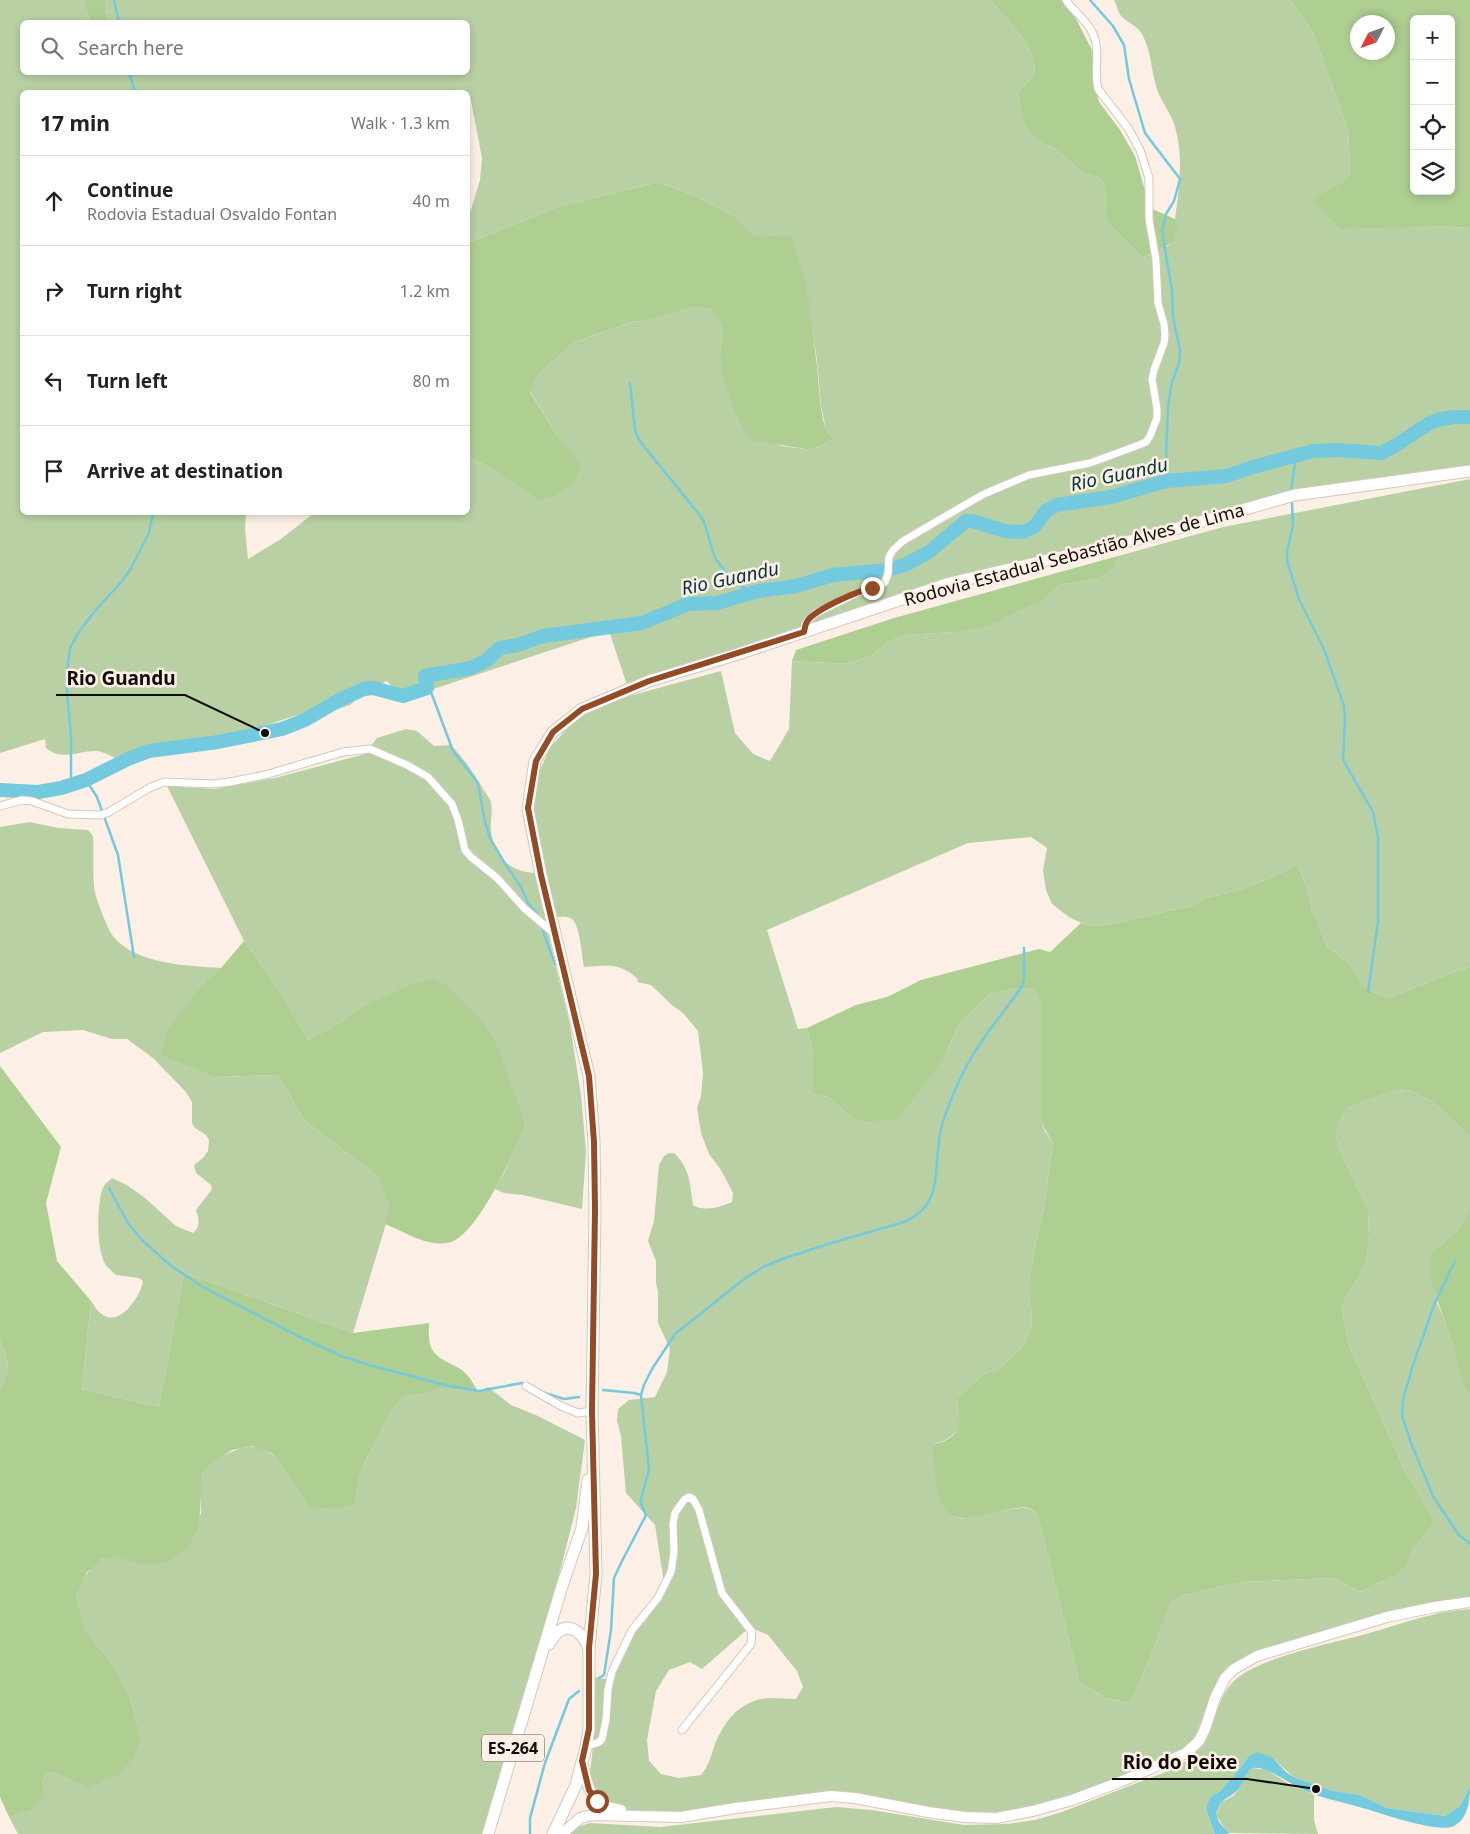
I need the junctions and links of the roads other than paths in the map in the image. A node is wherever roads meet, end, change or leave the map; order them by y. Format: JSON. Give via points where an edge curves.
{"nodes":[{"id":1,"x":1066,"y":0,"type":"edge"},
{"id":2,"x":1470,"y":471,"type":"edge"},
{"id":3,"x":804,"y":632,"type":"junction"},
{"id":4,"x":0,"y":806,"type":"edge"},
{"id":5,"x":555,"y":934,"type":"junction"},
{"id":6,"x":526,"y":1386,"type":"dead end"},
{"id":7,"x":592,"y":1411,"type":"junction"},
{"id":8,"x":593,"y":1441,"type":"junction"},
{"id":9,"x":1470,"y":1602,"type":"edge"},
{"id":10,"x":589,"y":1648,"type":"junction"},
{"id":11,"x":539,"y":1663,"type":"junction"},
{"id":12,"x":682,"y":1730,"type":"dead end"},
{"id":13,"x":586,"y":1746,"type":"junction"},
{"id":14,"x":582,"y":1761,"type":"junction"},
{"id":15,"x":681,"y":1817,"type":"junction"},
{"id":16,"x":488,"y":1834,"type":"edge"},
{"id":17,"x":553,"y":1834,"type":"edge"},
{"id":18,"x":562,"y":1834,"type":"edge"}],
"edges":[{"from":1,"to":3,"type":"street","via":[[1092,31],[1097,46],[1098,89],[1128,128],[1140,150],[1149,178],[1149,219],[1165,335],[1152,379],[1157,409],[1154,430],[1146,442],[1130,449],[1090,463],[1029,474],[984,494],[903,541],[889,557],[885,582],[816,613],[808,620]]},
{"from":2,"to":3,"type":"main road","name":"Rodovia Estadual Sebastião Alves de Lima","via":[[1295,495],[1143,538],[950,583]]},
{"from":3,"to":5,"type":"main road","name":"Rodovia Estadual Sebastião Alves de Lima","via":[[649,681],[582,709],[553,732],[536,761],[528,808]]},
{"from":4,"to":5,"type":"street","via":[[22,800],[68,814],[103,814],[164,782],[230,782],[343,752],[370,749],[428,777],[452,804],[465,850]]},
{"from":5,"to":7,"type":"main road","name":"Rodovia Estadual Sebastião Alves de Lima","via":[[589,1076],[595,1209]]},
{"from":6,"to":7,"type":"street","via":[[578,1413]]},
{"from":7,"to":8,"type":"main road","name":"Rodovia Estadual Sebastião Alves de Lima"},
{"from":8,"to":10,"type":"main road","name":"Rodovia Estadual Sebastião Alves de Lima","via":[[596,1574]]},
{"from":8,"to":11,"type":"main road","name":"Rodovia Estadual Sebastião Alves de Lima","via":[[582,1528]]},
{"from":9,"to":15,"type":"main road","via":[[1387,1618],[1257,1656],[1225,1678],[1199,1742],[1186,1753],[1120,1782],[1033,1811],[996,1818],[964,1817],[830,1796]]},
{"from":10,"to":11,"type":"main road","via":[[577,1630],[561,1629],[554,1633]]},
{"from":10,"to":13,"type":"main road","name":"Rodovia Estadual Sebastião Alves de Lima"},
{"from":11,"to":16,"type":"main road","name":"Rodovia Estadual Sebastião Alves de Lima","number":"ES-264"},
{"from":12,"to":13,"type":"street","via":[[751,1644],[752,1632],[722,1593],[699,1510],[694,1499],[689,1498],[675,1513],[671,1572],[658,1598],[632,1630],[612,1672],[602,1739]]},
{"from":13,"to":14,"type":"main road","name":"Rodovia Estadual Sebastião Alves de Lima"},
{"from":14,"to":15,"type":"main road","via":[[589,1790],[597,1801],[609,1808]]},
{"from":14,"to":17,"type":"main road","name":"Rodovia Estadual Sebastião Alves de Lima","via":[[576,1785]]},
{"from":15,"to":18,"type":"main road","via":[[592,1815],[580,1818]]}]}
